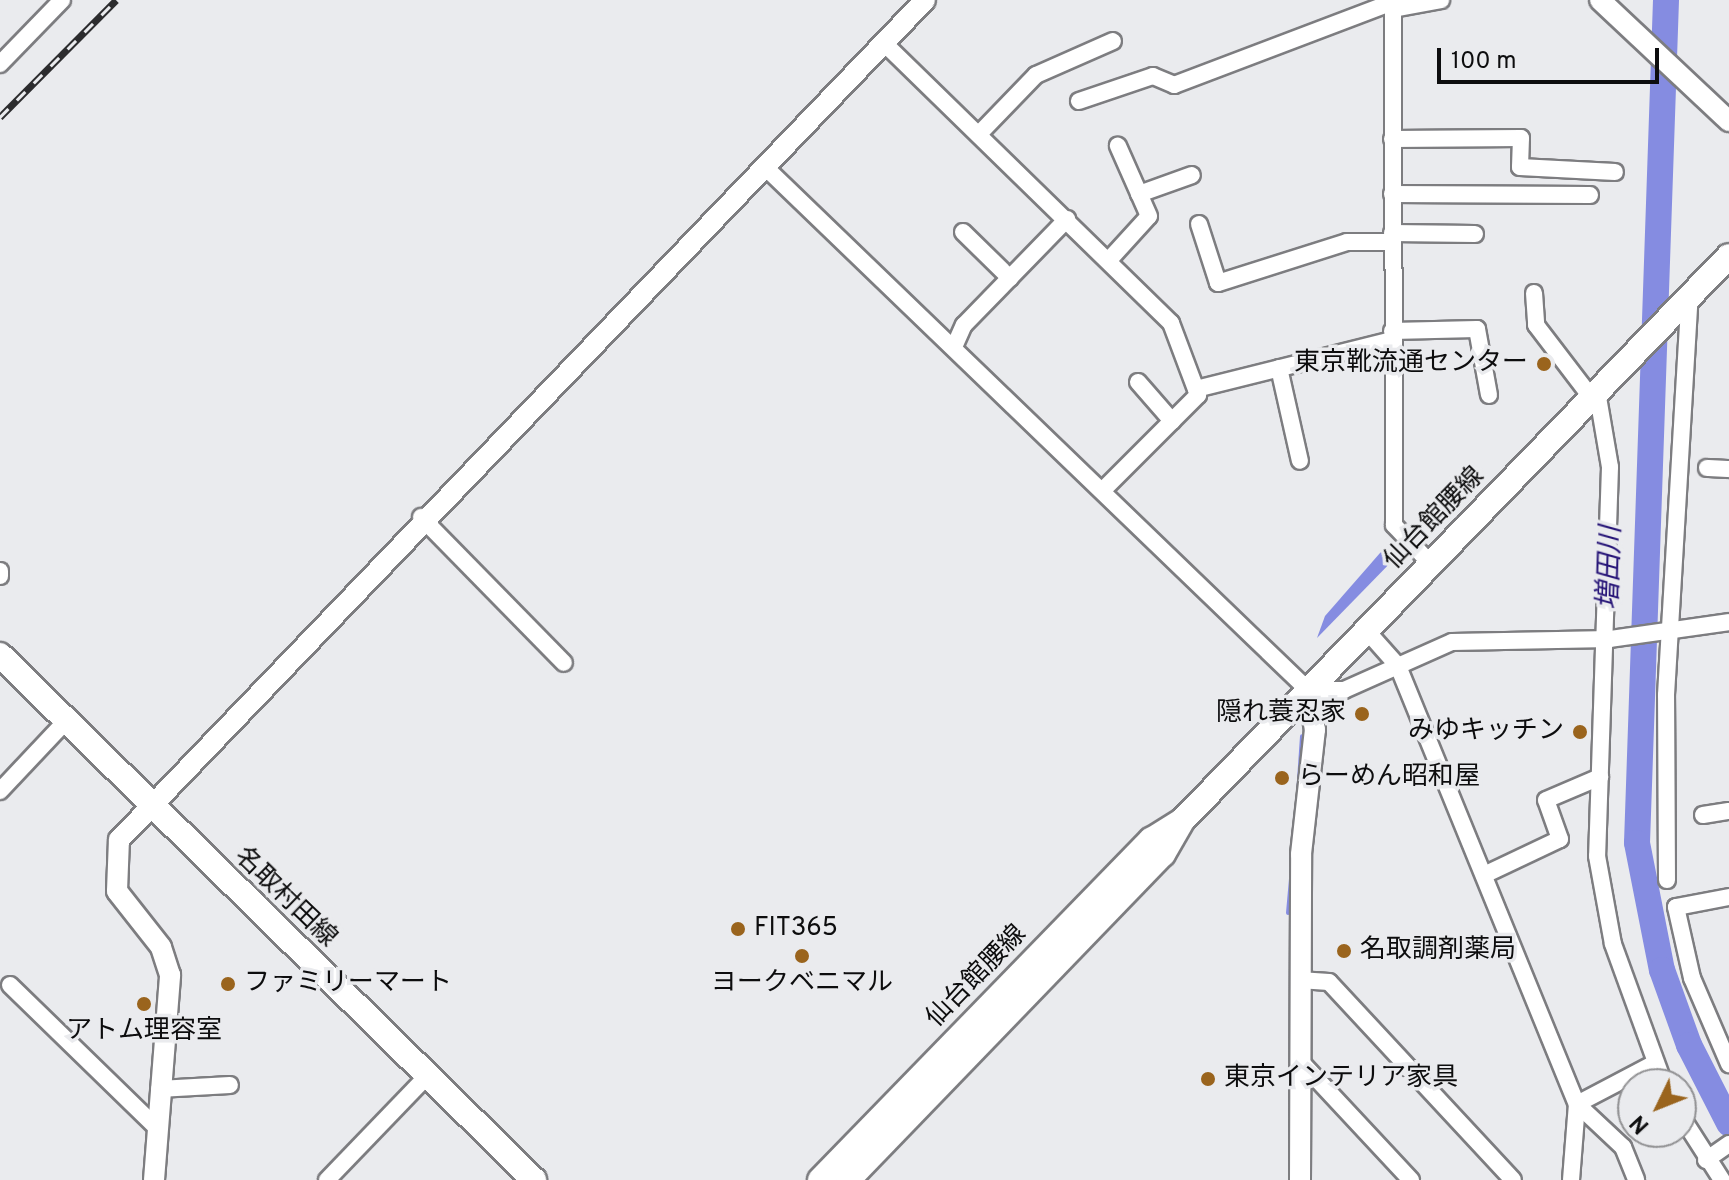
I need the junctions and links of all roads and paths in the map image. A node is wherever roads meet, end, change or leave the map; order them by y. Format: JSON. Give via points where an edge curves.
{"nodes":[{"id":1,"x":62,"y":0,"type":"edge"},
{"id":2,"x":925,"y":0,"type":"edge"},
{"id":3,"x":1441,"y":0,"type":"edge"},
{"id":4,"x":1600,"y":0,"type":"edge"},
{"id":5,"x":1393,"y":3,"type":"edge"},
{"id":6,"x":1113,"y":41,"type":"dead end"},
{"id":7,"x":884,"y":43,"type":"junction"},
{"id":8,"x":3,"y":54,"type":"edge"},
{"id":9,"x":1079,"y":101,"type":"dead end"},
{"id":10,"x":1727,"y":115,"type":"edge"},
{"id":11,"x":979,"y":134,"type":"junction"},
{"id":12,"x":1392,"y":139,"type":"junction"},
{"id":13,"x":1118,"y":146,"type":"dead end"},
{"id":14,"x":765,"y":167,"type":"junction"},
{"id":15,"x":1615,"y":172,"type":"dead end"},
{"id":16,"x":1192,"y":175,"type":"dead end"},
{"id":17,"x":1139,"y":194,"type":"junction"},
{"id":18,"x":1392,"y":194,"type":"junction"},
{"id":19,"x":1590,"y":195,"type":"dead end"},
{"id":20,"x":1067,"y":219,"type":"junction"},
{"id":21,"x":1199,"y":224,"type":"dead end"},
{"id":22,"x":963,"y":232,"type":"dead end"},
{"id":23,"x":1475,"y":234,"type":"dead end"},
{"id":24,"x":1392,"y":238,"type":"junction"},
{"id":25,"x":1729,"y":256,"type":"edge"},
{"id":26,"x":1109,"y":260,"type":"junction"},
{"id":27,"x":1010,"y":278,"type":"junction"},
{"id":28,"x":1534,"y":293,"type":"dead end"},
{"id":29,"x":1686,"y":299,"type":"junction"},
{"id":30,"x":1389,"y":338,"type":"junction"},
{"id":31,"x":954,"y":347,"type":"junction"},
{"id":32,"x":1279,"y":368,"type":"junction"},
{"id":33,"x":1138,"y":382,"type":"dead end"},
{"id":34,"x":1196,"y":389,"type":"junction"},
{"id":35,"x":1594,"y":394,"type":"junction"},
{"id":36,"x":1489,"y":395,"type":"dead end"},
{"id":37,"x":1172,"y":421,"type":"junction"},
{"id":38,"x":1300,"y":461,"type":"dead end"},
{"id":39,"x":1707,"y":468,"type":"dead end"},
{"id":40,"x":1729,"y":469,"type":"edge"},
{"id":41,"x":1103,"y":490,"type":"junction"},
{"id":42,"x":421,"y":517,"type":"junction"},
{"id":43,"x":1431,"y":564,"type":"junction"},
{"id":44,"x":1729,"y":622,"type":"edge"},
{"id":45,"x":1366,"y":630,"type":"junction"},
{"id":46,"x":1671,"y":634,"type":"junction"},
{"id":47,"x":1607,"y":638,"type":"junction"},
{"id":48,"x":0,"y":655,"type":"edge"},
{"id":49,"x":564,"y":663,"type":"dead end"},
{"id":50,"x":1398,"y":666,"type":"junction"},
{"id":51,"x":1308,"y":690,"type":"junction"},
{"id":52,"x":65,"y":722,"type":"junction"},
{"id":53,"x":1600,"y":777,"type":"junction"},
{"id":54,"x":0,"y":791,"type":"edge"},
{"id":55,"x":148,"y":802,"type":"junction"},
{"id":56,"x":1729,"y":811,"type":"edge"},
{"id":57,"x":1703,"y":815,"type":"dead end"},
{"id":58,"x":1182,"y":821,"type":"junction"},
{"id":59,"x":1484,"y":875,"type":"junction"},
{"id":60,"x":1667,"y":880,"type":"dead end"},
{"id":61,"x":1729,"y":897,"type":"edge"},
{"id":62,"x":1299,"y":980,"type":"junction"},
{"id":63,"x":10,"y":985,"type":"dead end"},
{"id":64,"x":1300,"y":1061,"type":"junction"},
{"id":65,"x":1655,"y":1063,"type":"junction"},
{"id":66,"x":1729,"y":1064,"type":"edge"},
{"id":67,"x":1657,"y":1068,"type":"edge"},
{"id":68,"x":427,"y":1076,"type":"junction"},
{"id":69,"x":230,"y":1085,"type":"dead end"},
{"id":70,"x":159,"y":1089,"type":"junction"},
{"id":71,"x":1577,"y":1104,"type":"junction"},
{"id":72,"x":156,"y":1127,"type":"junction"},
{"id":73,"x":1697,"y":1144,"type":"edge"},
{"id":74,"x":1729,"y":1144,"type":"edge"},
{"id":75,"x":1706,"y":1160,"type":"junction"},
{"id":76,"x":154,"y":1180,"type":"edge"},
{"id":77,"x":327,"y":1180,"type":"edge"},
{"id":78,"x":534,"y":1180,"type":"edge"},
{"id":79,"x":820,"y":1180,"type":"edge"},
{"id":80,"x":848,"y":1180,"type":"edge"},
{"id":81,"x":1300,"y":1180,"type":"edge"},
{"id":82,"x":1411,"y":1180,"type":"edge"},
{"id":83,"x":1513,"y":1180,"type":"edge"},
{"id":84,"x":1571,"y":1180,"type":"edge"},
{"id":85,"x":1636,"y":1180,"type":"edge"},
{"id":86,"x":1722,"y":1180,"type":"edge"}],
"edges":[{"from":1,"to":8,"type":"street"},
{"from":2,"to":7,"type":"street"},
{"from":3,"to":5,"type":"street"},
{"from":4,"to":10,"type":"street"},
{"from":5,"to":9,"type":"street","via":[[1174,85],[1153,76]]},
{"from":5,"to":12,"type":"street"},
{"from":6,"to":11,"type":"street","via":[[1036,75]]},
{"from":7,"to":11,"type":"street"},
{"from":7,"to":14,"type":"street"},
{"from":11,"to":20,"type":"street"},
{"from":12,"to":15,"type":"street","via":[[1521,138],[1520,167]]},
{"from":12,"to":18,"type":"street"},
{"from":13,"to":17,"type":"street"},
{"from":14,"to":31,"type":"street"},
{"from":14,"to":42,"type":"street"},
{"from":16,"to":17,"type":"street"},
{"from":17,"to":26,"type":"street","via":[[1149,216]]},
{"from":18,"to":19,"type":"street"},
{"from":18,"to":24,"type":"street"},
{"from":20,"to":26,"type":"street"},
{"from":20,"to":27,"type":"street"},
{"from":21,"to":24,"type":"street","via":[[1218,283],[1347,242]]},
{"from":22,"to":27,"type":"street"},
{"from":23,"to":24,"type":"street"},
{"from":24,"to":30,"type":"street"},
{"from":25,"to":29,"type":"main road","name":"仙台館腰線"},
{"from":26,"to":34,"type":"street","via":[[1171,323]]},
{"from":27,"to":31,"type":"street","via":[[964,325]]},
{"from":28,"to":35,"type":"street","via":[[1536,325]]},
{"from":29,"to":35,"type":"main road","name":"仙台館腰線"},
{"from":29,"to":46,"type":"street"},
{"from":30,"to":32,"type":"street"},
{"from":30,"to":36,"type":"street","via":[[1477,329]]},
{"from":30,"to":43,"type":"street","via":[[1394,525]]},
{"from":31,"to":41,"type":"street"},
{"from":32,"to":34,"type":"street"},
{"from":32,"to":38,"type":"street"},
{"from":33,"to":37,"type":"street"},
{"from":34,"to":37,"type":"street"},
{"from":35,"to":43,"type":"main road","name":"仙台館腰線"},
{"from":35,"to":47,"type":"street","via":[[1610,467]]},
{"from":37,"to":41,"type":"street"},
{"from":39,"to":40,"type":"street"},
{"from":41,"to":51,"type":"street"},
{"from":42,"to":49,"type":"street"},
{"from":42,"to":55,"type":"street"},
{"from":43,"to":45,"type":"main road","name":"仙台館腰線"},
{"from":44,"to":46,"type":"street"},
{"from":45,"to":50,"type":"street"},
{"from":45,"to":51,"type":"main road","name":"仙台館腰線"},
{"from":46,"to":47,"type":"street"},
{"from":46,"to":60,"type":"street","via":[[1662,813]]},
{"from":47,"to":50,"type":"street","via":[[1452,642]]},
{"from":47,"to":53,"type":"street"},
{"from":48,"to":52,"type":"main road","name":"名取村田線"},
{"from":50,"to":51,"type":"street","via":[[1332,693]]},
{"from":50,"to":59,"type":"street"},
{"from":51,"to":58,"type":"main road","name":"仙台館腰線"},
{"from":51,"to":62,"type":"street","via":[[1315,730],[1301,854]]},
{"from":52,"to":54,"type":"street"},
{"from":52,"to":55,"type":"main road","name":"名取村田線"},
{"from":53,"to":59,"type":"street","via":[[1546,800],[1560,839]]},
{"from":53,"to":65,"type":"street","via":[[1602,900]]},
{"from":55,"to":68,"type":"main road","name":"名取村田線"},
{"from":55,"to":70,"type":"street","via":[[119,840],[113,873],[170,975]]},
{"from":56,"to":57,"type":"street"},
{"from":58,"to":79,"type":"main road","name":"仙台館腰線","via":[[1151,840]]},
{"from":58,"to":80,"type":"main road","name":"仙台館腰線","via":[[1163,854]]},
{"from":59,"to":71,"type":"street"},
{"from":61,"to":66,"type":"street","via":[[1676,907],[1692,978]]},
{"from":62,"to":64,"type":"street"},
{"from":62,"to":83,"type":"street","via":[[1329,982]]},
{"from":63,"to":72,"type":"street"},
{"from":64,"to":81,"type":"street"},
{"from":64,"to":82,"type":"street"},
{"from":65,"to":67,"type":"street"},
{"from":65,"to":71,"type":"street"},
{"from":68,"to":77,"type":"street"},
{"from":68,"to":78,"type":"main road","name":"名取村田線"},
{"from":69,"to":70,"type":"street"},
{"from":70,"to":72,"type":"street"},
{"from":71,"to":84,"type":"street"},
{"from":71,"to":85,"type":"street","via":[[1623,1147]]},
{"from":72,"to":76,"type":"street"},
{"from":73,"to":75,"type":"street"},
{"from":74,"to":75,"type":"street"},
{"from":75,"to":86,"type":"street"}]}
